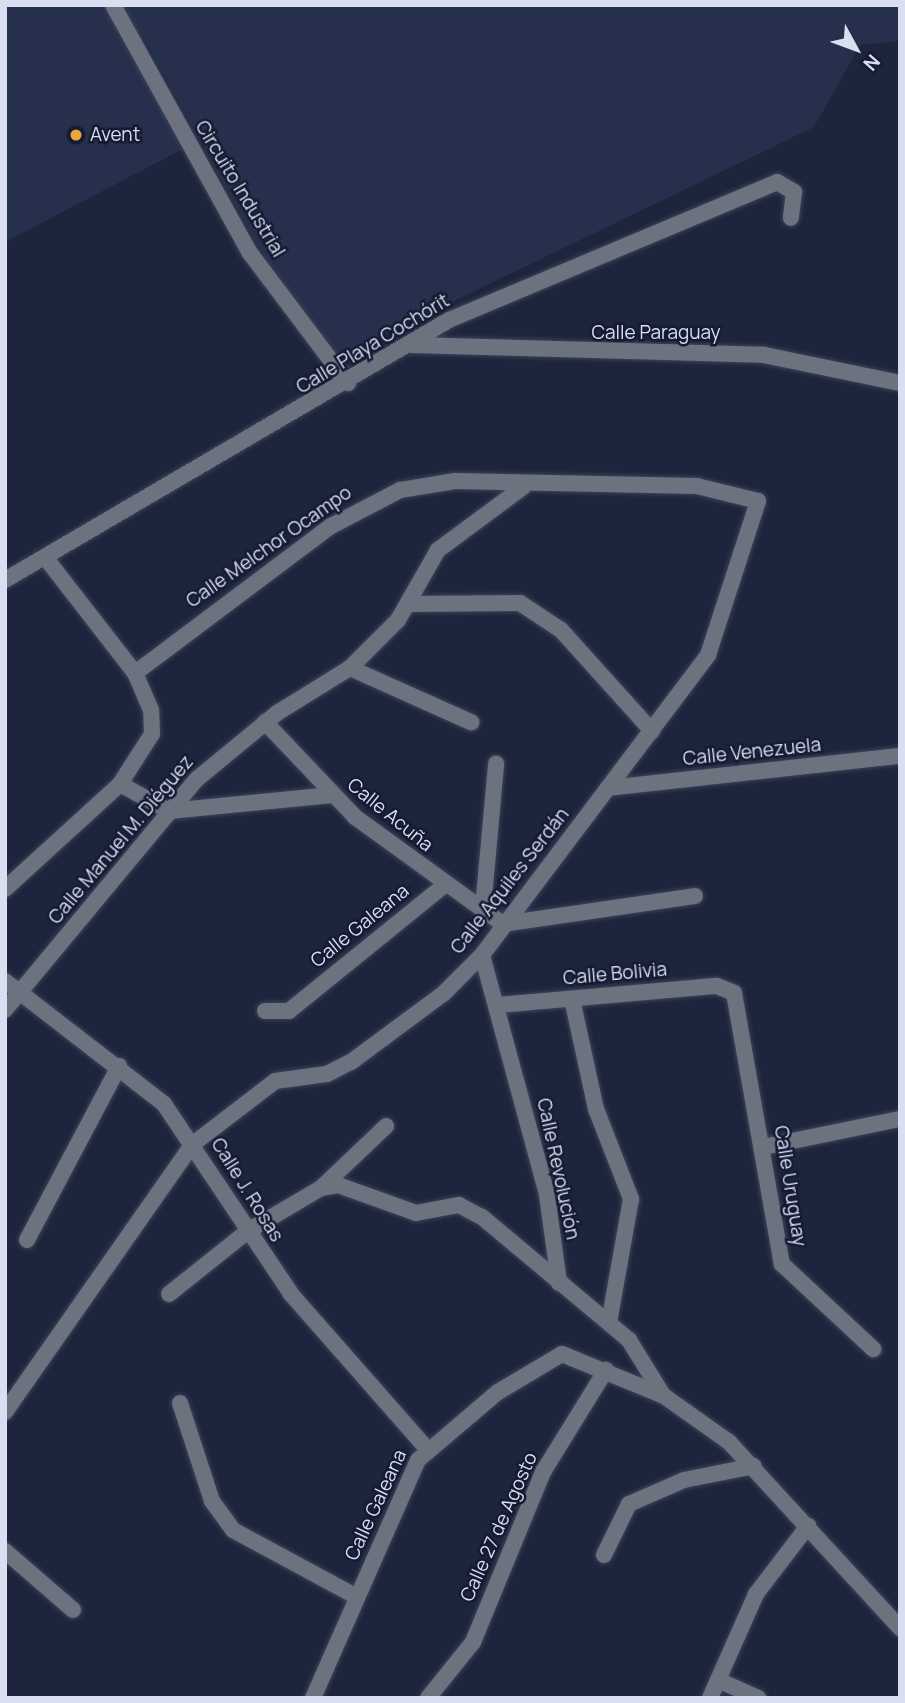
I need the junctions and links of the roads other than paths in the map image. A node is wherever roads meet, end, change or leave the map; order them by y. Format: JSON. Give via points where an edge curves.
{"nodes":[{"id":1,"x":113,"y":5,"type":"edge"},
{"id":2,"x":791,"y":218,"type":"dead end"},
{"id":3,"x":410,"y":345,"type":"junction"},
{"id":4,"x":348,"y":383,"type":"junction"},
{"id":5,"x":900,"y":383,"type":"edge"},
{"id":6,"x":523,"y":487,"type":"junction"},
{"id":7,"x":758,"y":501,"type":"joint"},
{"id":8,"x":48,"y":561,"type":"junction"},
{"id":9,"x":5,"y":580,"type":"edge"},
{"id":10,"x":408,"y":604,"type":"junction"},
{"id":11,"x":350,"y":668,"type":"junction"},
{"id":12,"x":135,"y":673,"type":"junction"},
{"id":13,"x":265,"y":722,"type":"junction"},
{"id":14,"x":471,"y":722,"type":"dead end"},
{"id":15,"x":652,"y":731,"type":"junction"},
{"id":16,"x":900,"y":756,"type":"edge"},
{"id":17,"x":496,"y":764,"type":"dead end"},
{"id":18,"x":120,"y":784,"type":"junction"},
{"id":19,"x":608,"y":789,"type":"junction"},
{"id":20,"x":332,"y":795,"type":"junction"},
{"id":21,"x":169,"y":811,"type":"junction"},
{"id":22,"x":446,"y":884,"type":"junction"},
{"id":23,"x":5,"y":889,"type":"edge"},
{"id":24,"x":695,"y":896,"type":"dead end"},
{"id":25,"x":484,"y":908,"type":"junction"},
{"id":26,"x":503,"y":924,"type":"junction"},
{"id":27,"x":482,"y":955,"type":"junction"},
{"id":28,"x":5,"y":981,"type":"edge"},
{"id":29,"x":19,"y":992,"type":"junction"},
{"id":30,"x":733,"y":993,"type":"joint"},
{"id":31,"x":572,"y":999,"type":"junction"},
{"id":32,"x":498,"y":1005,"type":"junction"},
{"id":33,"x":5,"y":1010,"type":"edge"},
{"id":34,"x":265,"y":1011,"type":"dead end"},
{"id":35,"x":118,"y":1066,"type":"junction"},
{"id":36,"x":900,"y":1119,"type":"edge"},
{"id":37,"x":386,"y":1126,"type":"dead end"},
{"id":38,"x":193,"y":1144,"type":"junction"},
{"id":39,"x":763,"y":1147,"type":"junction"},
{"id":40,"x":321,"y":1188,"type":"junction"},
{"id":41,"x":248,"y":1231,"type":"junction"},
{"id":42,"x":27,"y":1240,"type":"dead end"},
{"id":43,"x":559,"y":1283,"type":"junction"},
{"id":44,"x":170,"y":1294,"type":"dead end"},
{"id":45,"x":608,"y":1323,"type":"junction"},
{"id":46,"x":873,"y":1349,"type":"dead end"},
{"id":47,"x":606,"y":1370,"type":"junction"},
{"id":48,"x":664,"y":1396,"type":"junction"},
{"id":49,"x":180,"y":1403,"type":"dead end"},
{"id":50,"x":5,"y":1412,"type":"edge"},
{"id":51,"x":427,"y":1449,"type":"junction"},
{"id":52,"x":754,"y":1465,"type":"junction"},
{"id":53,"x":808,"y":1527,"type":"junction"},
{"id":54,"x":5,"y":1551,"type":"edge"},
{"id":55,"x":604,"y":1555,"type":"dead end"},
{"id":56,"x":357,"y":1597,"type":"junction"},
{"id":57,"x":73,"y":1609,"type":"dead end"},
{"id":58,"x":900,"y":1628,"type":"edge"},
{"id":59,"x":718,"y":1680,"type":"junction"},
{"id":60,"x":313,"y":1698,"type":"edge"},
{"id":61,"x":428,"y":1698,"type":"edge"},
{"id":62,"x":710,"y":1698,"type":"edge"},
{"id":63,"x":758,"y":1698,"type":"edge"}],
"edges":[{"from":1,"to":4,"type":"street","name":"Circuito Industrial","via":[[250,253]]},
{"from":2,"to":3,"type":"street","name":"Calle Playa Cochórit","via":[[791,188],[777,182],[764,186],[449,320]]},
{"from":3,"to":4,"type":"street","name":"Calle Playa Cochórit"},
{"from":3,"to":5,"type":"street","name":"Calle Paraguay","via":[[764,355]]},
{"from":4,"to":8,"type":"street","name":"Calle Playa Cochórit"},
{"from":6,"to":7,"type":"street","name":"Calle Melchor Ocampo","via":[[697,486]]},
{"from":6,"to":10,"type":"street","name":"Calle Manuel M. Diéguez","via":[[438,550]]},
{"from":6,"to":12,"type":"street","name":"Calle Melchor Ocampo","via":[[425,483],[377,499],[331,526]]},
{"from":7,"to":15,"type":"street","name":"Calle Aquiles Serdán","via":[[708,655]]},
{"from":8,"to":9,"type":"street","name":"Calle Playa Cochórit"},
{"from":8,"to":12,"type":"street"},
{"from":10,"to":11,"type":"street","name":"Calle Manuel M. Diéguez"},
{"from":10,"to":15,"type":"street","via":[[520,603],[561,630]]},
{"from":11,"to":13,"type":"street","name":"Calle Manuel M. Diéguez"},
{"from":11,"to":14,"type":"street"},
{"from":12,"to":18,"type":"street","via":[[151,710],[152,734]]},
{"from":13,"to":20,"type":"street","name":"Calle Acuña"},
{"from":13,"to":21,"type":"street","name":"Calle Manuel M. Diéguez"},
{"from":15,"to":19,"type":"street","name":"Calle Aquiles Serdán"},
{"from":16,"to":19,"type":"street","name":"Calle Venezuela"},
{"from":17,"to":25,"type":"street"},
{"from":18,"to":21,"type":"street"},
{"from":18,"to":23,"type":"street"},
{"from":19,"to":26,"type":"street","name":"Calle Aquiles Serdán"},
{"from":20,"to":21,"type":"street"},
{"from":20,"to":22,"type":"street","name":"Calle Acuña"},
{"from":21,"to":29,"type":"street","name":"Calle Manuel M. Diéguez"},
{"from":22,"to":25,"type":"street","name":"Calle Acuña"},
{"from":22,"to":34,"type":"street","name":"Calle Galeana","via":[[289,1011]]},
{"from":24,"to":26,"type":"street"},
{"from":25,"to":26,"type":"street","name":"Calle Acuña"},
{"from":26,"to":27,"type":"street","name":"Calle Aquiles Serdán"},
{"from":27,"to":32,"type":"street","name":"Calle Revolución"},
{"from":27,"to":38,"type":"street","name":"Calle Aquiles Serdán","via":[[443,994],[351,1062],[327,1074],[275,1081]]},
{"from":28,"to":29,"type":"street","name":"Calle J. Rosas"},
{"from":29,"to":33,"type":"street","name":"Calle Manuel M. Diéguez"},
{"from":29,"to":35,"type":"street","name":"Calle J. Rosas"},
{"from":30,"to":31,"type":"street","name":"Calle Bolivia","via":[[717,986]]},
{"from":30,"to":39,"type":"street","name":"Calle Uruguay"},
{"from":31,"to":32,"type":"street","name":"Calle Bolivia"},
{"from":31,"to":45,"type":"street","via":[[596,1109],[631,1199]]},
{"from":32,"to":43,"type":"street","name":"Calle Revolución","via":[[547,1195]]},
{"from":35,"to":38,"type":"street","name":"Calle J. Rosas","via":[[164,1104]]},
{"from":35,"to":42,"type":"street"},
{"from":36,"to":39,"type":"street"},
{"from":37,"to":40,"type":"street"},
{"from":38,"to":41,"type":"street","name":"Calle J. Rosas"},
{"from":38,"to":50,"type":"street","name":"Calle Aquiles Serdán"},
{"from":39,"to":46,"type":"street","name":"Calle Uruguay","via":[[782,1264]]},
{"from":40,"to":41,"type":"street"},
{"from":40,"to":43,"type":"street","via":[[338,1185],[416,1213],[446,1206],[471,1209]]},
{"from":41,"to":44,"type":"street"},
{"from":41,"to":51,"type":"street","name":"Calle J. Rosas","via":[[313,1321]]},
{"from":43,"to":45,"type":"street"},
{"from":45,"to":48,"type":"street","via":[[629,1340]]},
{"from":47,"to":48,"type":"street"},
{"from":47,"to":51,"type":"street","name":"Calle Galeana","via":[[575,1356],[549,1359]]},
{"from":47,"to":61,"type":"street","name":"Calle 27 de Agosto","via":[[543,1472],[473,1642]]},
{"from":48,"to":52,"type":"street"},
{"from":49,"to":56,"type":"street","via":[[212,1501],[233,1530]]},
{"from":51,"to":56,"type":"street","name":"Calle Galeana"},
{"from":52,"to":53,"type":"street"},
{"from":52,"to":55,"type":"street","via":[[638,1499],[617,1518]]},
{"from":53,"to":58,"type":"street"},
{"from":53,"to":59,"type":"street","via":[[756,1594]]},
{"from":54,"to":57,"type":"street"},
{"from":56,"to":60,"type":"street","name":"Calle Galeana"},
{"from":59,"to":62,"type":"street"},
{"from":59,"to":63,"type":"street"}]}
